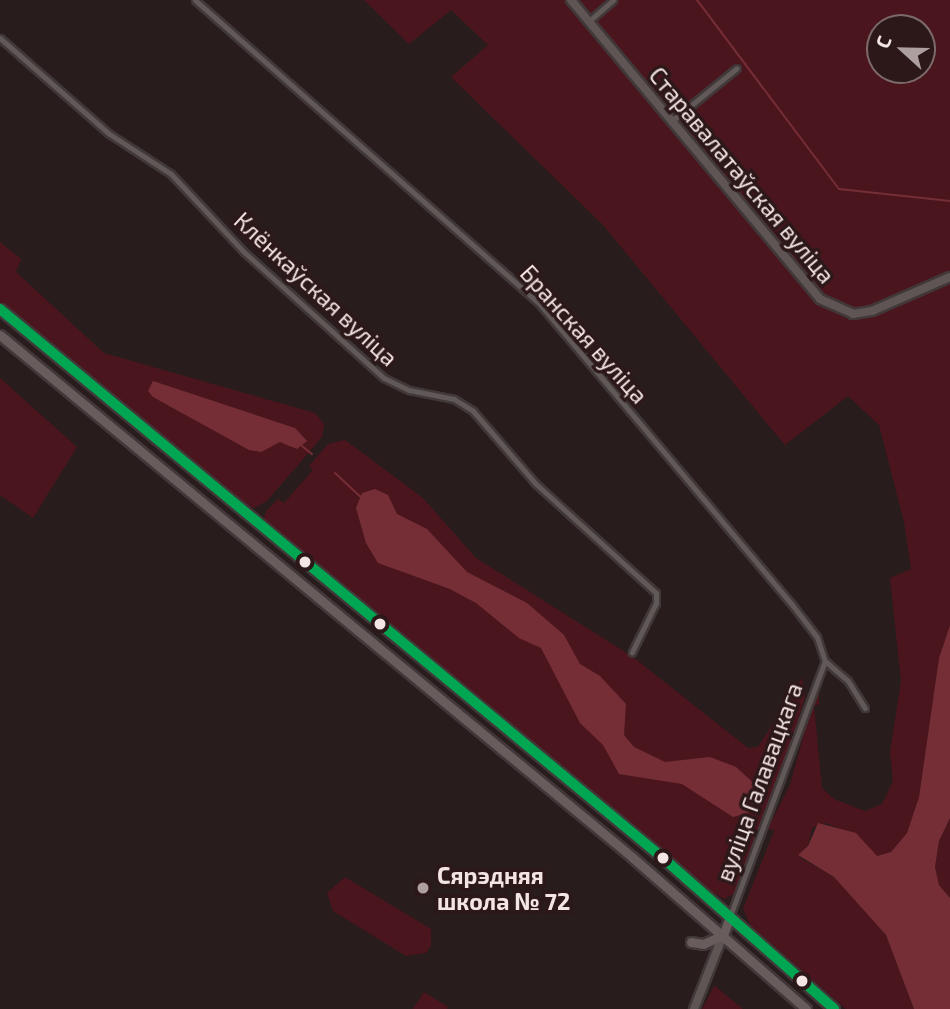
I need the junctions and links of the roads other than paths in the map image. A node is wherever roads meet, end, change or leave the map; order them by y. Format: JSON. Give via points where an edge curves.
{"nodes":[{"id":1,"x":195,"y":0,"type":"edge"},
{"id":2,"x":571,"y":0,"type":"edge"},
{"id":3,"x":614,"y":0,"type":"edge"},
{"id":4,"x":589,"y":21,"type":"junction"},
{"id":5,"x":0,"y":38,"type":"edge"},
{"id":6,"x":737,"y":68,"type":"dead end"},
{"id":7,"x":673,"y":120,"type":"junction"},
{"id":8,"x":950,"y":277,"type":"edge"},
{"id":9,"x":0,"y":309,"type":"edge"},
{"id":10,"x":0,"y":335,"type":"edge"},
{"id":11,"x":632,"y":652,"type":"dead end"},
{"id":12,"x":825,"y":661,"type":"junction"},
{"id":13,"x":865,"y":708,"type":"dead end"},
{"id":14,"x":730,"y":917,"type":"junction"},
{"id":15,"x":723,"y":935,"type":"junction"},
{"id":16,"x":691,"y":942,"type":"dead end"},
{"id":17,"x":694,"y":1009,"type":"edge"},
{"id":18,"x":806,"y":1009,"type":"edge"},
{"id":19,"x":834,"y":1009,"type":"edge"}],
"edges":[{"from":1,"to":12,"type":"street","name":"Бранская вуліца","via":[[538,302],[798,612],[817,637]]},
{"from":2,"to":4,"type":"street","name":"Старавалатаўская вуліца"},
{"from":3,"to":4,"type":"street"},
{"from":4,"to":7,"type":"street","name":"Старавалатаўская вуліца"},
{"from":5,"to":11,"type":"street","name":"Клёнкаўская вуліца","via":[[108,133],[171,174],[244,252],[384,378],[409,390],[454,399],[473,411],[536,484],[656,593],[656,603]]},
{"from":6,"to":7,"type":"street"},
{"from":7,"to":8,"type":"street","name":"Старавалатаўская вуліца","via":[[803,283],[839,310],[853,314],[889,306]]},
{"from":9,"to":14,"type":"main road"},
{"from":10,"to":15,"type":"main road"},
{"from":12,"to":13,"type":"street","name":"Бранская вуліца","via":[[848,681]]},
{"from":12,"to":14,"type":"street","name":"вуліца Галавацкага"},
{"from":14,"to":15,"type":"main road"},
{"from":14,"to":19,"type":"main road"},
{"from":15,"to":16,"type":"main road","via":[[703,944]]},
{"from":15,"to":17,"type":"street"},
{"from":15,"to":18,"type":"main road"}]}
